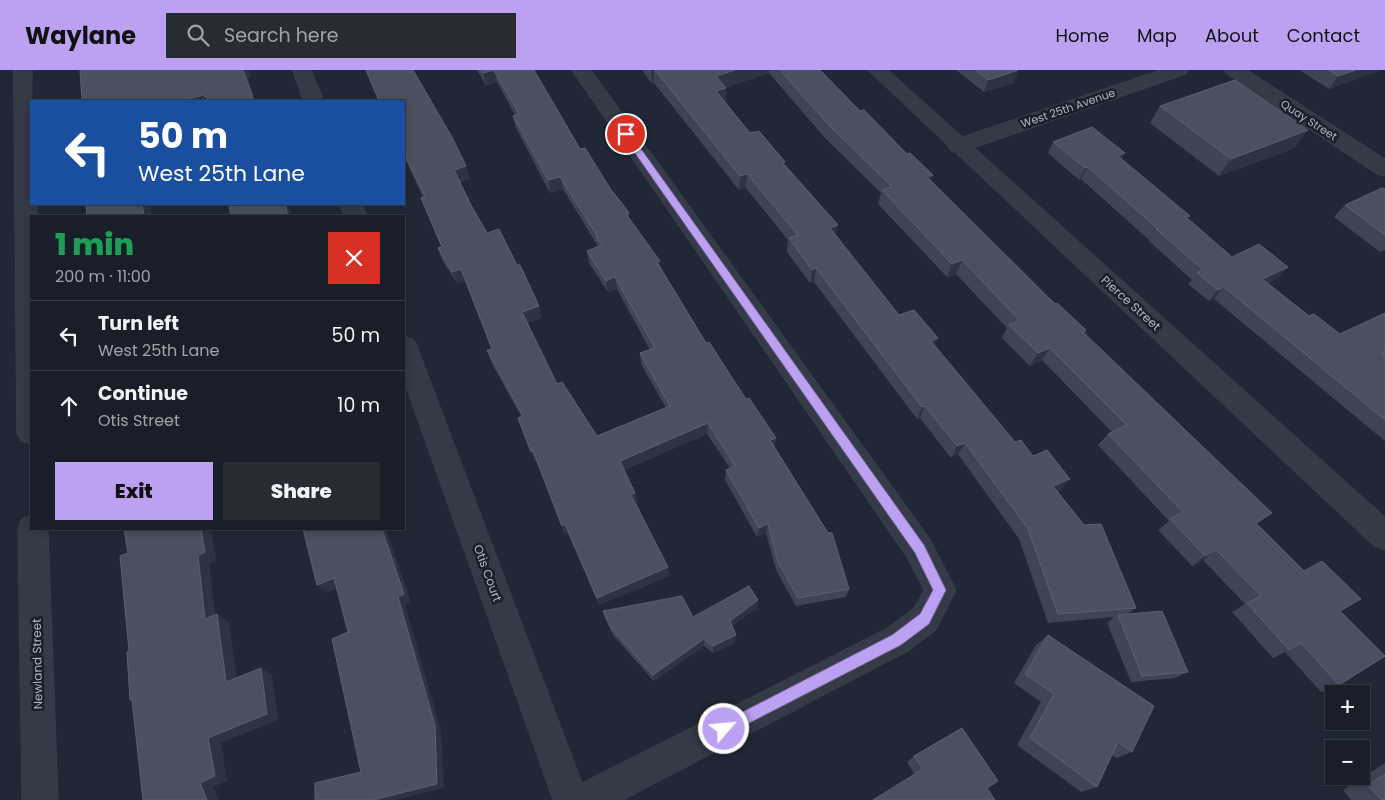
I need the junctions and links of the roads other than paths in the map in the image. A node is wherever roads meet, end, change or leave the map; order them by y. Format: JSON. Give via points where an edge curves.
{"nodes":[{"id":1,"x":23,"y":70,"type":"edge"},
{"id":2,"x":302,"y":70,"type":"edge"},
{"id":3,"x":581,"y":70,"type":"edge"},
{"id":4,"x":877,"y":70,"type":"edge"},
{"id":5,"x":1179,"y":70,"type":"edge"},
{"id":6,"x":1234,"y":70,"type":"edge"},
{"id":7,"x":314,"y":100,"type":"edge"},
{"id":8,"x":958,"y":146,"type":"junction"},
{"id":9,"x":1385,"y":169,"type":"edge"},
{"id":10,"x":405,"y":349,"type":"edge"},
{"id":11,"x":30,"y":388,"type":"edge"},
{"id":12,"x":34,"y":530,"type":"edge"},
{"id":13,"x":1385,"y":536,"type":"edge"},
{"id":14,"x":40,"y":800,"type":"edge"},
{"id":15,"x":571,"y":800,"type":"edge"},
{"id":16,"x":586,"y":800,"type":"edge"}],
"edges":[{"from":1,"to":11,"type":"street"},
{"from":2,"to":7,"type":"street"},
{"from":3,"to":16,"type":"street","via":[[919,549],[940,590],[925,619],[897,640]]},
{"from":4,"to":8,"type":"street","name":"Pierce Street"},
{"from":5,"to":8,"type":"street","name":"West 25th Avenue"},
{"from":6,"to":9,"type":"street","name":"Quay Street"},
{"from":8,"to":13,"type":"street","name":"Pierce Street"},
{"from":10,"to":15,"type":"street","name":"Otis Court"},
{"from":12,"to":14,"type":"street","name":"Newland Street"}]}
